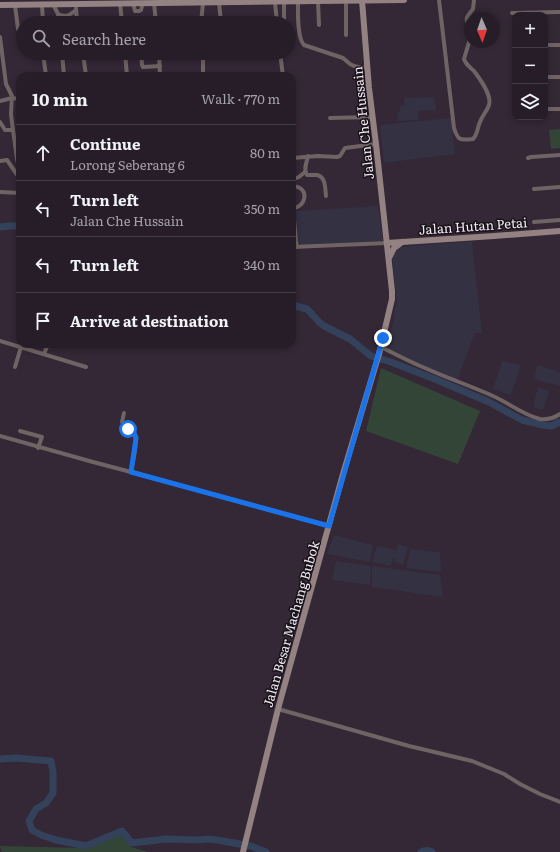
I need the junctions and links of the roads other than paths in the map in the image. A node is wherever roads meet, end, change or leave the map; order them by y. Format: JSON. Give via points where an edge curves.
{"nodes":[{"id":1,"x":362,"y":0,"type":"edge"},
{"id":2,"x":404,"y":0,"type":"edge"},
{"id":3,"x":439,"y":0,"type":"edge"},
{"id":4,"x":474,"y":0,"type":"edge"},
{"id":5,"x":194,"y":1,"type":"edge"},
{"id":6,"x":302,"y":1,"type":"edge"},
{"id":7,"x":318,"y":1,"type":"junction"},
{"id":8,"x":346,"y":1,"type":"edge"},
{"id":9,"x":89,"y":2,"type":"edge"},
{"id":10,"x":219,"y":2,"type":"junction"},
{"id":11,"x":275,"y":2,"type":"junction"},
{"id":12,"x":284,"y":2,"type":"junction"},
{"id":13,"x":11,"y":3,"type":"edge"},
{"id":14,"x":48,"y":3,"type":"edge"},
{"id":15,"x":120,"y":3,"type":"junction"},
{"id":16,"x":154,"y":3,"type":"junction"},
{"id":17,"x":203,"y":3,"type":"junction"},
{"id":18,"x":0,"y":5,"type":"edge"},
{"id":19,"x":76,"y":7,"type":"junction"},
{"id":20,"x":470,"y":12,"type":"edge"},
{"id":21,"x":548,"y":12,"type":"edge"},
{"id":22,"x":560,"y":12,"type":"edge"},
{"id":23,"x":58,"y":14,"type":"joint"},
{"id":24,"x":45,"y":16,"type":"edge"},
{"id":25,"x":77,"y":16,"type":"edge"},
{"id":26,"x":121,"y":16,"type":"edge"},
{"id":27,"x":155,"y":16,"type":"edge"},
{"id":28,"x":202,"y":16,"type":"edge"},
{"id":29,"x":220,"y":16,"type":"edge"},
{"id":30,"x":276,"y":16,"type":"edge"},
{"id":31,"x":284,"y":16,"type":"edge"},
{"id":32,"x":16,"y":22,"type":"edge"},
{"id":33,"x":319,"y":24,"type":"dead end"},
{"id":34,"x":346,"y":35,"type":"dead end"},
{"id":35,"x":0,"y":37,"type":"edge"},
{"id":36,"x":548,"y":45,"type":"edge"},
{"id":37,"x":560,"y":45,"type":"edge"},
{"id":38,"x":467,"y":48,"type":"edge"},
{"id":39,"x":44,"y":60,"type":"edge"},
{"id":40,"x":63,"y":60,"type":"edge"},
{"id":41,"x":84,"y":60,"type":"edge"},
{"id":42,"x":126,"y":60,"type":"edge"},
{"id":43,"x":142,"y":60,"type":"edge"},
{"id":44,"x":160,"y":60,"type":"edge"},
{"id":45,"x":203,"y":60,"type":"edge"},
{"id":46,"x":281,"y":60,"type":"edge"},
{"id":47,"x":160,"y":66,"type":"junction"},
{"id":48,"x":367,"y":67,"type":"junction"},
{"id":49,"x":45,"y":72,"type":"edge"},
{"id":50,"x":64,"y":72,"type":"edge"},
{"id":51,"x":85,"y":72,"type":"edge"},
{"id":52,"x":127,"y":72,"type":"edge"},
{"id":53,"x":160,"y":72,"type":"edge"},
{"id":54,"x":203,"y":72,"type":"edge"},
{"id":55,"x":282,"y":72,"type":"edge"},
{"id":56,"x":548,"y":77,"type":"edge"},
{"id":57,"x":560,"y":77,"type":"edge"},
{"id":58,"x":12,"y":98,"type":"junction"},
{"id":59,"x":16,"y":98,"type":"edge"},
{"id":60,"x":0,"y":101,"type":"edge"},
{"id":61,"x":548,"y":109,"type":"edge"},
{"id":62,"x":560,"y":109,"type":"edge"},
{"id":63,"x":372,"y":116,"type":"junction"},
{"id":64,"x":330,"y":118,"type":"dead end"},
{"id":65,"x":0,"y":122,"type":"edge"},
{"id":66,"x":13,"y":130,"type":"junction"},
{"id":67,"x":376,"y":144,"type":"junction"},
{"id":68,"x":16,"y":152,"type":"edge"},
{"id":69,"x":560,"y":155,"type":"edge"},
{"id":70,"x":308,"y":156,"type":"junction"},
{"id":71,"x":296,"y":158,"type":"edge"},
{"id":72,"x":528,"y":158,"type":"dead end"},
{"id":73,"x":0,"y":161,"type":"edge"},
{"id":74,"x":305,"y":172,"type":"junction"},
{"id":75,"x":16,"y":173,"type":"edge"},
{"id":76,"x":296,"y":178,"type":"edge"},
{"id":77,"x":296,"y":187,"type":"edge"},
{"id":78,"x":560,"y":187,"type":"edge"},
{"id":79,"x":534,"y":189,"type":"dead end"},
{"id":80,"x":0,"y":192,"type":"edge"},
{"id":81,"x":16,"y":193,"type":"edge"},
{"id":82,"x":326,"y":196,"type":"dead end"},
{"id":83,"x":296,"y":208,"type":"edge"},
{"id":84,"x":560,"y":220,"type":"edge"},
{"id":85,"x":534,"y":222,"type":"dead end"},
{"id":86,"x":385,"y":230,"type":"junction"},
{"id":87,"x":560,"y":231,"type":"edge"},
{"id":88,"x":296,"y":241,"type":"edge"},
{"id":89,"x":402,"y":242,"type":"junction"},
{"id":90,"x":387,"y":243,"type":"junction"},
{"id":91,"x":297,"y":246,"type":"joint"},
{"id":92,"x":389,"y":259,"type":"junction"},
{"id":93,"x":0,"y":341,"type":"edge"},
{"id":94,"x":16,"y":345,"type":"edge"},
{"id":95,"x":381,"y":347,"type":"junction"},
{"id":96,"x":20,"y":348,"type":"edge"},
{"id":97,"x":26,"y":348,"type":"edge"},
{"id":98,"x":46,"y":348,"type":"edge"},
{"id":99,"x":44,"y":354,"type":"junction"},
{"id":100,"x":15,"y":367,"type":"dead end"},
{"id":101,"x":86,"y":367,"type":"dead end"},
{"id":102,"x":124,"y":413,"type":"dead end"},
{"id":103,"x":560,"y":414,"type":"edge"},
{"id":104,"x":20,"y":431,"type":"dead end"},
{"id":105,"x":0,"y":436,"type":"edge"},
{"id":106,"x":38,"y":448,"type":"junction"},
{"id":107,"x":131,"y":472,"type":"junction"},
{"id":108,"x":329,"y":526,"type":"junction"},
{"id":109,"x":278,"y":709,"type":"junction"},
{"id":110,"x":560,"y":802,"type":"edge"},
{"id":111,"x":243,"y":851,"type":"edge"}],
"edges":[{"from":1,"to":2,"type":"main road"},
{"from":1,"to":8,"type":"main road"},
{"from":1,"to":48,"type":"main road","name":"Jalan Che Hussain"},
{"from":3,"to":38,"type":"street","via":[[454,128],[461,140],[477,136],[480,122],[490,104],[485,87],[465,63]]},
{"from":4,"to":20,"type":"street"},
{"from":5,"to":16,"type":"main road"},
{"from":5,"to":17,"type":"main road"},
{"from":6,"to":7,"type":"main road"},
{"from":6,"to":12,"type":"main road"},
{"from":6,"to":48,"type":"street","via":[[299,26],[304,46],[343,58],[354,66]]},
{"from":7,"to":8,"type":"main road"},
{"from":7,"to":33,"type":"street"},
{"from":8,"to":34,"type":"street"},
{"from":9,"to":15,"type":"main road"},
{"from":9,"to":19,"type":"main road"},
{"from":10,"to":11,"type":"main road"},
{"from":10,"to":17,"type":"main road"},
{"from":10,"to":29,"type":"street"},
{"from":11,"to":12,"type":"main road"},
{"from":11,"to":30,"type":"street"},
{"from":12,"to":31,"type":"street"},
{"from":13,"to":14,"type":"main road"},
{"from":13,"to":18,"type":"main road"},
{"from":13,"to":32,"type":"street"},
{"from":14,"to":19,"type":"main road"},
{"from":14,"to":23,"type":"street"},
{"from":14,"to":24,"type":"street"},
{"from":15,"to":16,"type":"main road"},
{"from":15,"to":26,"type":"street"},
{"from":16,"to":27,"type":"street"},
{"from":17,"to":28,"type":"street"},
{"from":19,"to":23,"type":"street","via":[[66,16]]},
{"from":19,"to":25,"type":"street"},
{"from":21,"to":22,"type":"street"},
{"from":35,"to":58,"type":"street","via":[[6,84]]},
{"from":36,"to":37,"type":"street"},
{"from":39,"to":49,"type":"street"},
{"from":40,"to":50,"type":"street"},
{"from":41,"to":51,"type":"street"},
{"from":42,"to":52,"type":"street"},
{"from":43,"to":47,"type":"street","via":[[143,67]]},
{"from":44,"to":47,"type":"street"},
{"from":45,"to":54,"type":"street"},
{"from":46,"to":55,"type":"street"},
{"from":47,"to":53,"type":"street"},
{"from":48,"to":63,"type":"main road","name":"Jalan Che Hussain"},
{"from":56,"to":57,"type":"street"},
{"from":58,"to":59,"type":"street"},
{"from":58,"to":60,"type":"street"},
{"from":58,"to":66,"type":"street"},
{"from":61,"to":62,"type":"street"},
{"from":63,"to":64,"type":"street"},
{"from":63,"to":67,"type":"main road","name":"Jalan Che Hussain"},
{"from":65,"to":66,"type":"street","via":[[5,130]]},
{"from":66,"to":68,"type":"street"},
{"from":67,"to":70,"type":"street","via":[[345,148],[337,157]]},
{"from":67,"to":86,"type":"main road","name":"Jalan Che Hussain"},
{"from":69,"to":72,"type":"street"},
{"from":70,"to":71,"type":"street"},
{"from":70,"to":74,"type":"street"},
{"from":73,"to":75,"type":"street","via":[[7,160]]},
{"from":74,"to":76,"type":"street"},
{"from":74,"to":82,"type":"street","via":[[307,175],[322,177]]},
{"from":77,"to":83,"type":"street","via":[[303,189],[304,198],[302,204]]},
{"from":78,"to":79,"type":"street"},
{"from":80,"to":81,"type":"street"},
{"from":84,"to":85,"type":"street"},
{"from":86,"to":89,"type":"main road"},
{"from":86,"to":90,"type":"main road","name":"Jalan Che Hussain"},
{"from":87,"to":89,"type":"main road","name":"Jalan Hutan Petai"},
{"from":88,"to":91,"type":"street"},
{"from":89,"to":90,"type":"main road","name":"Jalan Hutan Petai"},
{"from":89,"to":92,"type":"main road","via":[[394,248]]},
{"from":90,"to":91,"type":"street"},
{"from":90,"to":92,"type":"main road","name":"Jalan Besar Machang Bubok"},
{"from":92,"to":95,"type":"main road","name":"Jalan Besar Machang Bubok","via":[[392,299]]},
{"from":93,"to":94,"type":"street"},
{"from":95,"to":103,"type":"street","via":[[529,415],[547,419]]},
{"from":95,"to":108,"type":"main road","name":"Jalan Besar Machang Bubok"},
{"from":96,"to":100,"type":"street"},
{"from":97,"to":99,"type":"street"},
{"from":98,"to":99,"type":"street"},
{"from":99,"to":101,"type":"street"},
{"from":102,"to":107,"type":"street","via":[[122,422],[136,438]]},
{"from":104,"to":106,"type":"street","via":[[42,437]]},
{"from":105,"to":106,"type":"street"},
{"from":106,"to":107,"type":"street"},
{"from":107,"to":108,"type":"street"},
{"from":108,"to":109,"type":"main road","name":"Jalan Besar Machang Bubok"},
{"from":109,"to":110,"type":"street","via":[[472,761]]},
{"from":109,"to":111,"type":"main road","name":"Jalan Besar Machang Bubok"}]}
